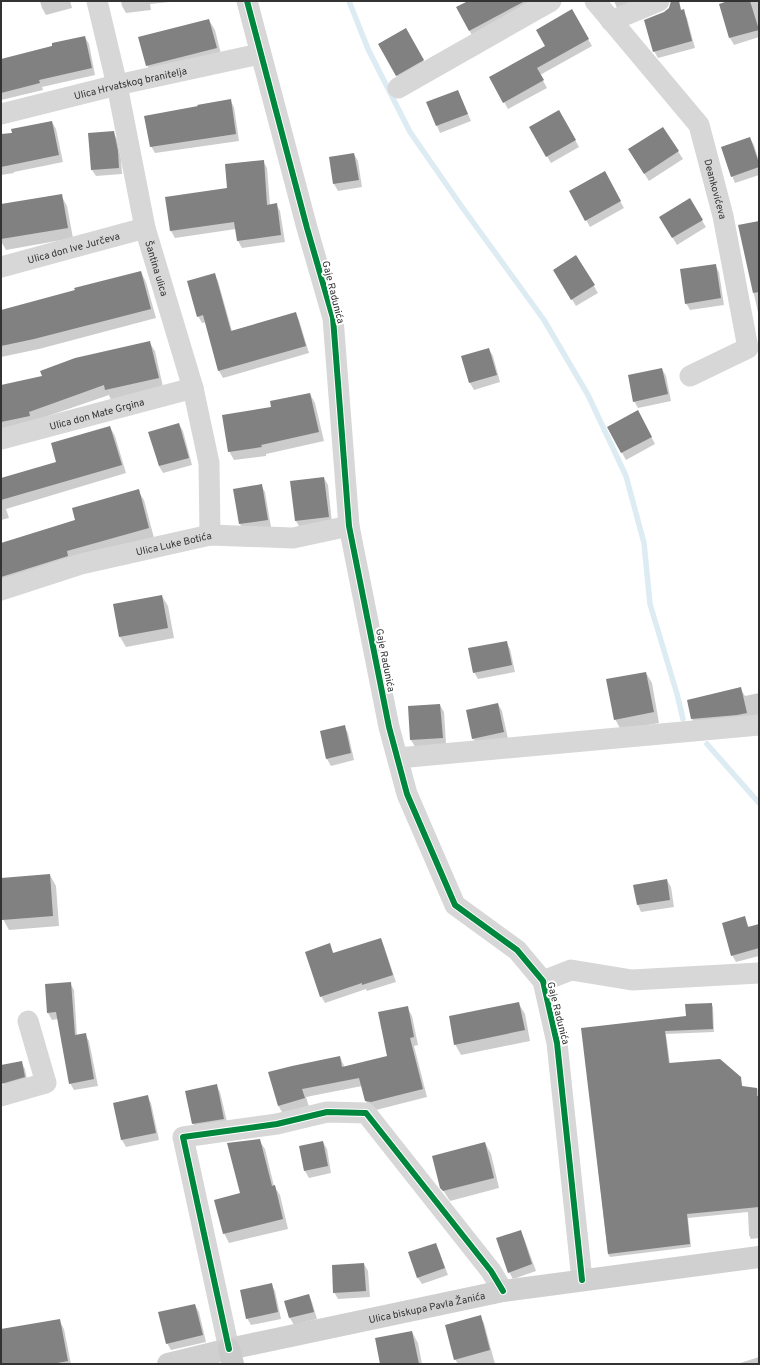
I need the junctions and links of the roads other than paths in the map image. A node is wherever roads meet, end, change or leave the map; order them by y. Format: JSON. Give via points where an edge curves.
{"nodes":[{"id":1,"x":97,"y":1,"type":"edge"},
{"id":2,"x":247,"y":1,"type":"edge"},
{"id":3,"x":551,"y":1,"type":"edge"},
{"id":4,"x":595,"y":1,"type":"edge"},
{"id":5,"x":659,"y":1,"type":"edge"},
{"id":6,"x":611,"y":21,"type":"junction"},
{"id":7,"x":260,"y":54,"type":"junction"},
{"id":8,"x":117,"y":85,"type":"junction"},
{"id":9,"x":398,"y":88,"type":"dead end"},
{"id":10,"x":1,"y":114,"type":"edge"},
{"id":11,"x":145,"y":228,"type":"junction"},
{"id":12,"x":1,"y":267,"type":"edge"},
{"id":13,"x":690,"y":376,"type":"dead end"},
{"id":14,"x":193,"y":388,"type":"junction"},
{"id":15,"x":1,"y":439,"type":"edge"},
{"id":16,"x":349,"y":526,"type":"junction"},
{"id":17,"x":210,"y":535,"type":"junction"},
{"id":18,"x":1,"y":590,"type":"edge"},
{"id":19,"x":759,"y":726,"type":"edge"},
{"id":20,"x":398,"y":758,"type":"junction"},
{"id":21,"x":759,"y":973,"type":"edge"},
{"id":22,"x":543,"y":981,"type":"junction"},
{"id":23,"x":28,"y":1022,"type":"dead end"},
{"id":24,"x":1,"y":1096,"type":"edge"},
{"id":25,"x":759,"y":1257,"type":"edge"},
{"id":26,"x":582,"y":1280,"type":"junction"},
{"id":27,"x":503,"y":1291,"type":"junction"},
{"id":28,"x":231,"y":1356,"type":"edge"},
{"id":29,"x":168,"y":1364,"type":"edge"}],
"edges":[{"from":1,"to":8,"type":"street","name":"Šantina ulica"},
{"from":2,"to":7,"type":"street","name":"Gaje Radunića"},
{"from":3,"to":9,"type":"street"},
{"from":4,"to":6,"type":"street","name":"Deankovićeva"},
{"from":5,"to":6,"type":"street"},
{"from":6,"to":13,"type":"street","name":"Deankovićeva","via":[[699,125],[723,216],[748,348]]},
{"from":7,"to":8,"type":"street","name":"Ulica Hrvatskog branitelja"},
{"from":7,"to":16,"type":"street","name":"Gaje Radunića","via":[[333,318]]},
{"from":8,"to":10,"type":"street","name":"Ulica Hrvatskog branitelja"},
{"from":8,"to":11,"type":"street","name":"Šantina ulica"},
{"from":11,"to":12,"type":"street","name":"Ulica don Ive Jurčeva"},
{"from":11,"to":14,"type":"street","name":"Šantina ulica"},
{"from":14,"to":15,"type":"street","name":"Ulica don Mate Grgina"},
{"from":14,"to":17,"type":"street","name":"Šantina ulica","via":[[209,463]]},
{"from":16,"to":17,"type":"street","name":"Ulica Luke Botića","via":[[293,538]]},
{"from":16,"to":20,"type":"street","name":"Gaje Radunića","via":[[389,727]]},
{"from":17,"to":18,"type":"street","name":"Ulica Luke Botića","via":[[81,564]]},
{"from":19,"to":20,"type":"street"},
{"from":20,"to":22,"type":"street","name":"Gaje Radunića","via":[[408,794],[456,905],[517,950]]},
{"from":21,"to":22,"type":"street","via":[[632,980],[571,970]]},
{"from":22,"to":26,"type":"street","name":"Gaje Radunića","via":[[557,1043]]},
{"from":23,"to":24,"type":"street","via":[[46,1083]]},
{"from":25,"to":26,"type":"street","name":"Ulica biskupa Pavla Žanića"},
{"from":26,"to":27,"type":"street","name":"Ulica biskupa Pavla Žanića"},
{"from":27,"to":28,"type":"street","name":"Ulica biskupa Pavla Žanića"},
{"from":27,"to":28,"type":"street","via":[[491,1271],[366,1113],[327,1112],[277,1124],[183,1136]]},
{"from":28,"to":29,"type":"street","name":"Ulica biskupa Pavla Žanića"}]}
